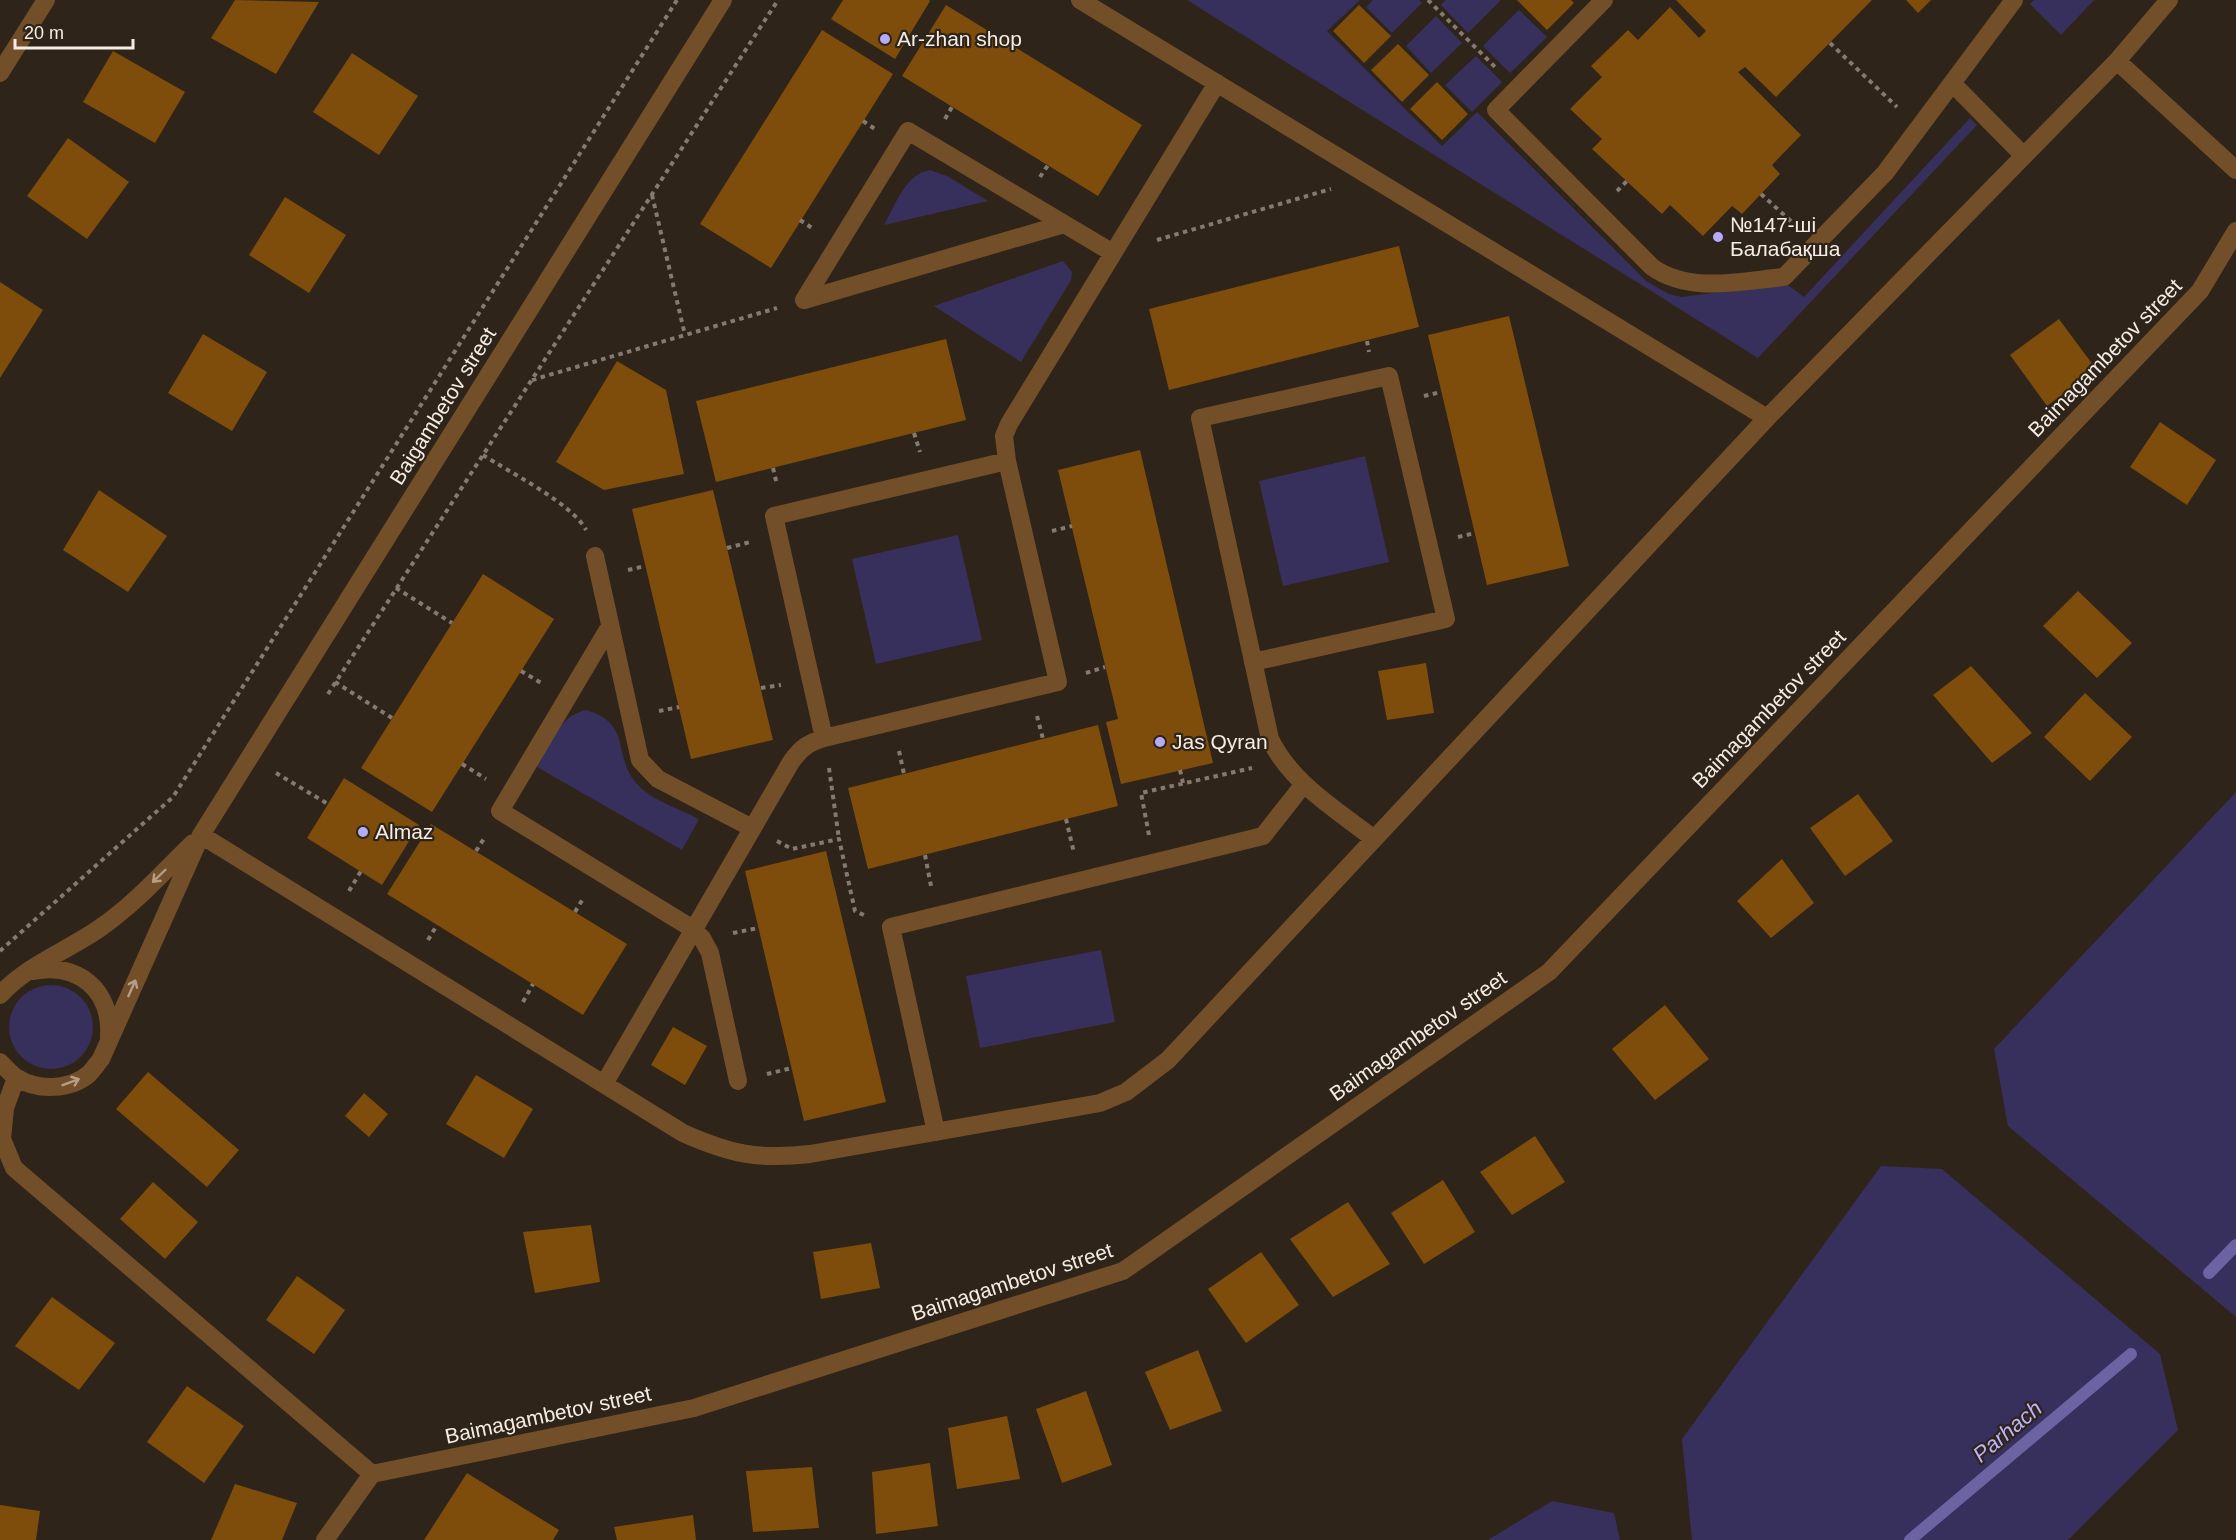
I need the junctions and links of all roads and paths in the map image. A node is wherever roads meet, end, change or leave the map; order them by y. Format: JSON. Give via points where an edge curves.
{"nodes":[{"id":1,"x":46,"y":0,"type":"edge"},
{"id":2,"x":677,"y":0,"type":"edge"},
{"id":3,"x":723,"y":0,"type":"edge"},
{"id":4,"x":778,"y":0,"type":"edge"},
{"id":5,"x":1428,"y":0,"type":"edge"},
{"id":6,"x":1604,"y":0,"type":"edge"},
{"id":7,"x":2014,"y":0,"type":"edge"},
{"id":8,"x":2169,"y":0,"type":"edge"},
{"id":9,"x":1086,"y":1,"type":"edge"},
{"id":10,"x":1830,"y":43,"type":"dead end"},
{"id":11,"x":2117,"y":61,"type":"junction"},
{"id":12,"x":0,"y":73,"type":"edge"},
{"id":13,"x":1217,"y":83,"type":"junction"},
{"id":14,"x":1952,"y":83,"type":"junction"},
{"id":15,"x":1517,"y":89,"type":"junction"},
{"id":16,"x":1899,"y":109,"type":"dead end"},
{"id":17,"x":2024,"y":156,"type":"junction"},
{"id":18,"x":2236,"y":170,"type":"edge"},
{"id":19,"x":1371,"y":177,"type":"junction"},
{"id":20,"x":1761,"y":194,"type":"dead end"},
{"id":21,"x":652,"y":195,"type":"junction"},
{"id":22,"x":1064,"y":224,"type":"junction"},
{"id":23,"x":2236,"y":231,"type":"edge"},
{"id":24,"x":1817,"y":244,"type":"junction"},
{"id":25,"x":1113,"y":253,"type":"junction"},
{"id":26,"x":804,"y":300,"type":"junction"},
{"id":27,"x":685,"y":335,"type":"junction"},
{"id":28,"x":532,"y":380,"type":"junction"},
{"id":29,"x":1767,"y":418,"type":"junction"},
{"id":30,"x":483,"y":456,"type":"junction"},
{"id":31,"x":1007,"y":461,"type":"junction"},
{"id":32,"x":595,"y":556,"type":"joint"},
{"id":33,"x":396,"y":588,"type":"junction"},
{"id":34,"x":452,"y":623,"type":"dead end"},
{"id":35,"x":610,"y":626,"type":"junction"},
{"id":36,"x":1253,"y":662,"type":"junction"},
{"id":37,"x":335,"y":682,"type":"junction"},
{"id":38,"x":322,"y":703,"type":"dead end"},
{"id":39,"x":392,"y":718,"type":"dead end"},
{"id":40,"x":824,"y":738,"type":"junction"},
{"id":41,"x":1282,"y":761,"type":"junction"},
{"id":42,"x":1180,"y":770,"type":"dead end"},
{"id":43,"x":270,"y":783,"type":"dead end"},
{"id":44,"x":1183,"y":783,"type":"junction"},
{"id":45,"x":1304,"y":784,"type":"junction"},
{"id":46,"x":328,"y":804,"type":"dead end"},
{"id":47,"x":752,"y":828,"type":"junction"},
{"id":48,"x":201,"y":835,"type":"junction"},
{"id":49,"x":1374,"y":838,"type":"junction"},
{"id":50,"x":839,"y":839,"type":"junction"},
{"id":51,"x":1154,"y":862,"type":"junction"},
{"id":52,"x":891,"y":927,"type":"junction"},
{"id":53,"x":693,"y":929,"type":"junction"},
{"id":54,"x":0,"y":951,"type":"edge"},
{"id":55,"x":13,"y":980,"type":"junction"},
{"id":56,"x":0,"y":995,"type":"edge"},
{"id":57,"x":108,"y":1041,"type":"junction"},
{"id":58,"x":0,"y":1062,"type":"edge"},
{"id":59,"x":16,"y":1078,"type":"junction"},
{"id":60,"x":738,"y":1081,"type":"dead end"},
{"id":61,"x":604,"y":1084,"type":"junction"},
{"id":62,"x":936,"y":1132,"type":"junction"},
{"id":63,"x":372,"y":1474,"type":"junction"},
{"id":64,"x":326,"y":1540,"type":"edge"}],
"edges":[{"from":1,"to":12,"type":"street"},
{"from":2,"to":54,"type":"path","via":[[173,797]]},
{"from":3,"to":48,"type":"street","name":"Baigambetov street"},
{"from":4,"to":21,"type":"path"},
{"from":5,"to":15,"type":"path"},
{"from":6,"to":15,"type":"street"},
{"from":7,"to":14,"type":"street"},
{"from":8,"to":11,"type":"street"},
{"from":9,"to":13,"type":"street"},
{"from":10,"to":16,"type":"path"},
{"from":11,"to":17,"type":"street"},
{"from":11,"to":18,"type":"street"},
{"from":13,"to":19,"type":"street"},
{"from":13,"to":25,"type":"street"},
{"from":14,"to":17,"type":"street"},
{"from":14,"to":24,"type":"street","via":[[1885,173]]},
{"from":15,"to":24,"type":"street","via":[[1496,110],[1664,275],[1702,284],[1784,278]]},
{"from":17,"to":29,"type":"street"},
{"from":19,"to":25,"type":"path"},
{"from":19,"to":29,"type":"street"},
{"from":20,"to":24,"type":"path"},
{"from":21,"to":27,"type":"path"},
{"from":21,"to":28,"type":"path"},
{"from":22,"to":25,"type":"street"},
{"from":22,"to":26,"type":"street"},
{"from":22,"to":26,"type":"street","via":[[908,131]]},
{"from":23,"to":63,"type":"street","name":"Baimagambetov street","via":[[2200,291],[1549,972],[1124,1271],[694,1408]]},
{"from":25,"to":31,"type":"street","via":[[1009,424],[1004,436]]},
{"from":26,"to":27,"type":"path"},
{"from":27,"to":28,"type":"path"},
{"from":28,"to":30,"type":"path"},
{"from":29,"to":49,"type":"street"},
{"from":30,"to":32,"type":"path","via":[[572,513],[583,526]]},
{"from":30,"to":33,"type":"path"},
{"from":31,"to":40,"type":"street","via":[[774,516]]},
{"from":31,"to":40,"type":"street","via":[[1059,682]]},
{"from":32,"to":35,"type":"street"},
{"from":33,"to":34,"type":"path"},
{"from":33,"to":37,"type":"path"},
{"from":35,"to":47,"type":"street","via":[[640,760],[658,779]]},
{"from":35,"to":53,"type":"street","via":[[500,811]]},
{"from":36,"to":36,"type":"street","via":[[1200,418],[1389,376],[1446,620]]},
{"from":36,"to":41,"type":"street","via":[[1270,739]]},
{"from":37,"to":38,"type":"path"},
{"from":37,"to":39,"type":"path"},
{"from":40,"to":47,"type":"street","via":[[800,749]]},
{"from":40,"to":50,"type":"path"},
{"from":41,"to":44,"type":"path"},
{"from":41,"to":45,"type":"street"},
{"from":42,"to":44,"type":"path"},
{"from":43,"to":46,"type":"path","via":[[276,773]]},
{"from":44,"to":51,"type":"path","via":[[1141,793]]},
{"from":45,"to":49,"type":"street"},
{"from":45,"to":51,"type":"street","via":[[1263,836]]},
{"from":47,"to":50,"type":"path","via":[[792,849]]},
{"from":47,"to":53,"type":"street"},
{"from":48,"to":55,"type":"street","one_way":true,"via":[[122,912]]},
{"from":57,"to":48,"type":"street","one_way":true},
{"from":48,"to":61,"type":"street"},
{"from":49,"to":62,"type":"street","via":[[1168,1060],[1126,1092],[1100,1103]]},
{"from":50,"to":52,"type":"path","via":[[855,911]]},
{"from":51,"to":52,"type":"street"},
{"from":52,"to":62,"type":"street"},
{"from":53,"to":60,"type":"street","via":[[710,953]]},
{"from":53,"to":61,"type":"street"},
{"from":55,"to":56,"type":"street"},
{"from":55,"to":57,"type":"street","via":[[34,970],[57,968],[78,975],[93,987],[104,1004],[110,1022]]},
{"from":59,"to":57,"type":"street","one_way":true,"via":[[33,1086],[53,1088],[72,1084],[101,1059]]},
{"from":58,"to":59,"type":"street"},
{"from":59,"to":63,"type":"street","via":[[5,1108],[2,1139],[14,1168]]},
{"from":61,"to":62,"type":"street","via":[[683,1133],[757,1157],[810,1154]]},
{"from":63,"to":64,"type":"street"}]}
